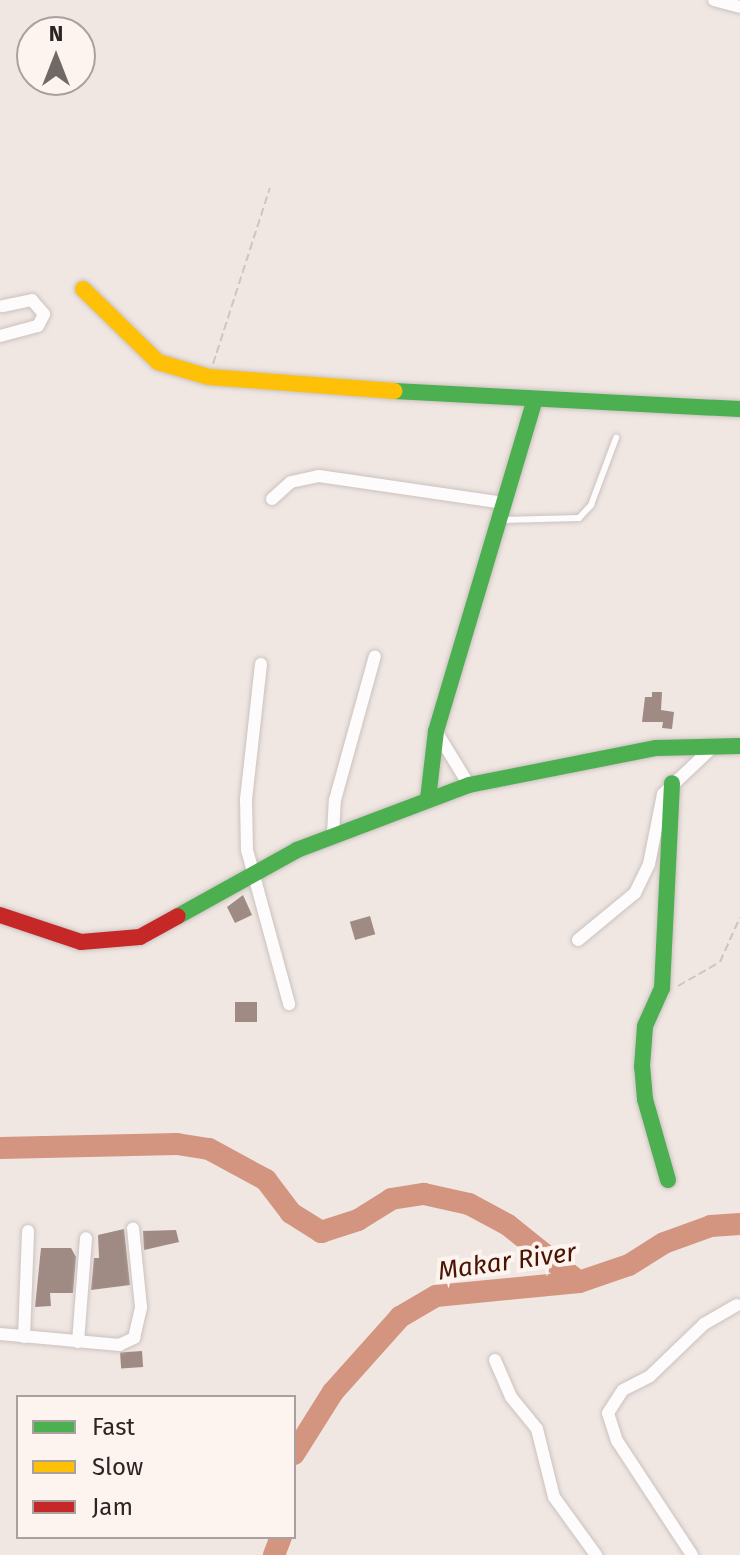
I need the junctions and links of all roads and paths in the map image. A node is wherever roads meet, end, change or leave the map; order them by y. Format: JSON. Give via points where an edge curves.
{"nodes":[{"id":1,"x":714,"y":0,"type":"edge"},
{"id":2,"x":740,"y":7,"type":"edge"},
{"id":3,"x":270,"y":188,"type":"dead end"},
{"id":4,"x":83,"y":289,"type":"dead end"},
{"id":5,"x":1,"y":306,"type":"edge"},
{"id":6,"x":0,"y":336,"type":"edge"},
{"id":7,"x":209,"y":377,"type":"junction"},
{"id":8,"x":534,"y":402,"type":"junction"},
{"id":9,"x":740,"y":409,"type":"edge"},
{"id":10,"x":616,"y":438,"type":"dead end"},
{"id":11,"x":272,"y":499,"type":"dead end"},
{"id":12,"x":501,"y":511,"type":"junction"},
{"id":13,"x":375,"y":656,"type":"dead end"},
{"id":14,"x":261,"y":664,"type":"dead end"},
{"id":15,"x":436,"y":731,"type":"junction"},
{"id":16,"x":714,"y":746,"type":"junction"},
{"id":17,"x":740,"y":746,"type":"edge"},
{"id":18,"x":672,"y":783,"type":"junction"},
{"id":19,"x":469,"y":785,"type":"junction"},
{"id":20,"x":428,"y":799,"type":"junction"},
{"id":21,"x":333,"y":835,"type":"junction"},
{"id":22,"x":251,"y":872,"type":"junction"},
{"id":23,"x":0,"y":915,"type":"edge"},
{"id":24,"x":740,"y":917,"type":"edge"},
{"id":25,"x":578,"y":940,"type":"dead end"},
{"id":26,"x":658,"y":1002,"type":"junction"},
{"id":27,"x":289,"y":1004,"type":"dead end"},
{"id":28,"x":668,"y":1180,"type":"dead end"},
{"id":29,"x":133,"y":1228,"type":"dead end"},
{"id":30,"x":28,"y":1231,"type":"dead end"},
{"id":31,"x":86,"y":1238,"type":"dead end"},
{"id":32,"x":737,"y":1305,"type":"dead end"},
{"id":33,"x":0,"y":1334,"type":"edge"},
{"id":34,"x":24,"y":1337,"type":"junction"},
{"id":35,"x":78,"y":1342,"type":"junction"},
{"id":36,"x":495,"y":1360,"type":"dead end"},
{"id":37,"x":596,"y":1555,"type":"edge"},
{"id":38,"x":692,"y":1555,"type":"edge"}],
"edges":[{"from":1,"to":2,"type":"street"},
{"from":3,"to":7,"type":"path"},
{"from":4,"to":7,"type":"street","via":[[158,362]]},
{"from":5,"to":6,"type":"street","via":[[32,300],[44,314],[38,326]]},
{"from":7,"to":8,"type":"street"},
{"from":8,"to":9,"type":"street"},
{"from":8,"to":12,"type":"street"},
{"from":10,"to":12,"type":"lane","via":[[591,505],[579,518]]},
{"from":11,"to":12,"type":"street","via":[[300,477],[319,476]]},
{"from":12,"to":15,"type":"street"},
{"from":13,"to":21,"type":"street","via":[[335,800]]},
{"from":14,"to":22,"type":"street","via":[[246,799]]},
{"from":15,"to":19,"type":"street"},
{"from":15,"to":20,"type":"street"},
{"from":16,"to":17,"type":"street"},
{"from":16,"to":18,"type":"street"},
{"from":16,"to":19,"type":"street","via":[[656,748]]},
{"from":18,"to":25,"type":"street","via":[[657,812],[645,879]]},
{"from":18,"to":26,"type":"street"},
{"from":19,"to":20,"type":"street"},
{"from":20,"to":21,"type":"street"},
{"from":21,"to":22,"type":"street"},
{"from":22,"to":23,"type":"street","via":[[160,926],[121,941],[81,942]]},
{"from":22,"to":27,"type":"street"},
{"from":24,"to":26,"type":"path","via":[[720,962]]},
{"from":26,"to":28,"type":"street","via":[[645,1026],[642,1067],[645,1099]]},
{"from":29,"to":35,"type":"street","via":[[138,1331],[119,1345]]},
{"from":30,"to":34,"type":"street"},
{"from":31,"to":35,"type":"street"},
{"from":32,"to":38,"type":"street","via":[[704,1324],[650,1376],[623,1390],[608,1413],[617,1441]]},
{"from":33,"to":34,"type":"street"},
{"from":34,"to":35,"type":"street"},
{"from":36,"to":37,"type":"street","via":[[511,1397],[537,1429],[554,1497]]}]}
